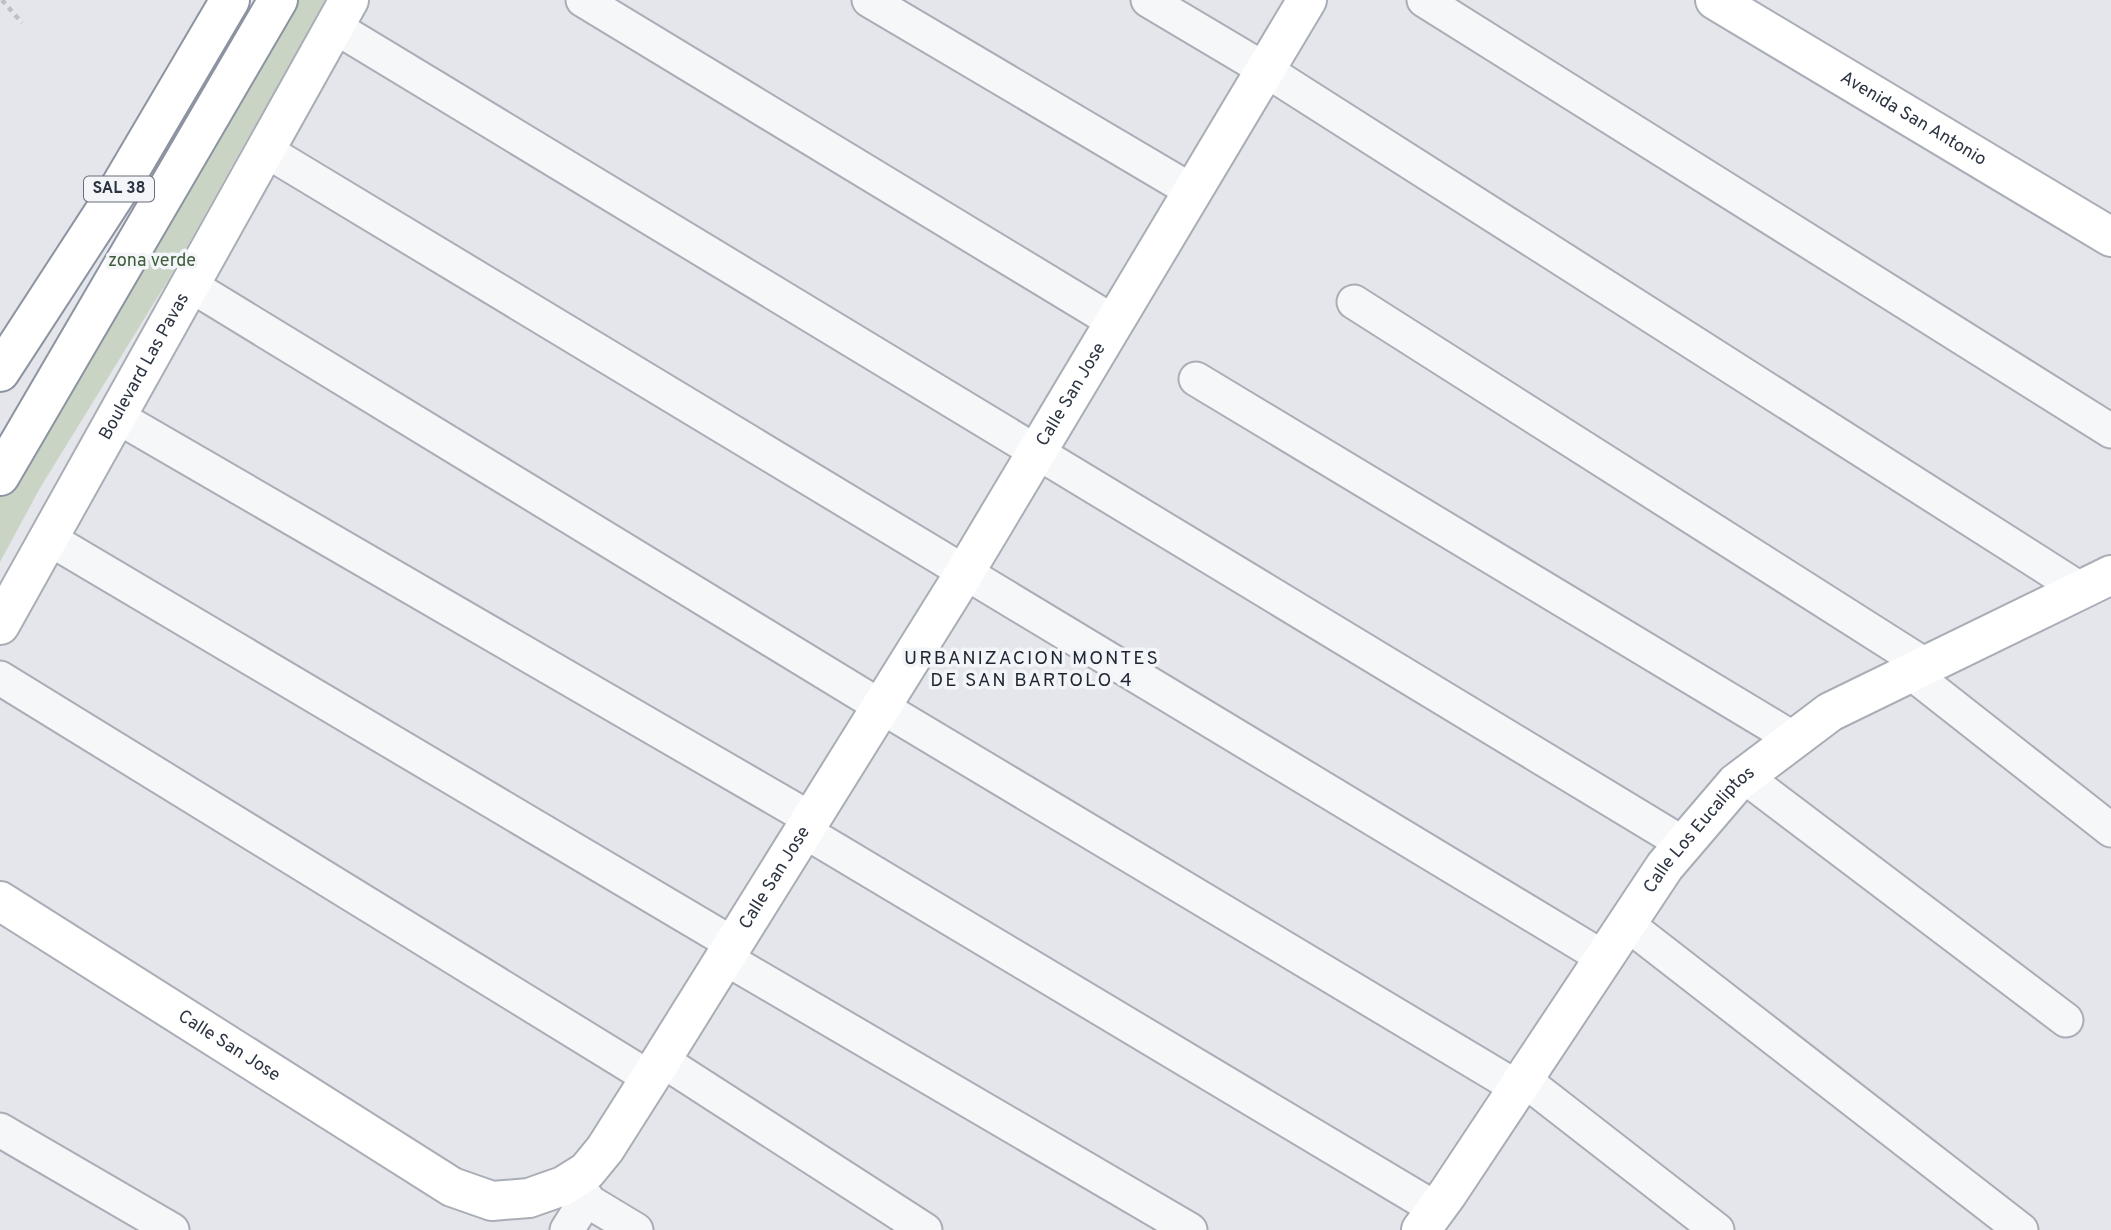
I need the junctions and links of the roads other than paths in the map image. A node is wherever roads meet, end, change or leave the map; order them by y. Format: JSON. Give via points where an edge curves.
{"nodes":[{"id":1,"x":230,"y":0,"type":"edge"},
{"id":2,"x":278,"y":0,"type":"edge"},
{"id":3,"x":583,"y":0,"type":"edge"},
{"id":4,"x":869,"y":0,"type":"edge"},
{"id":5,"x":1147,"y":0,"type":"edge"},
{"id":6,"x":1307,"y":0,"type":"edge"},
{"id":7,"x":1424,"y":0,"type":"edge"},
{"id":8,"x":1715,"y":0,"type":"edge"},
{"id":9,"x":342,"y":13,"type":"edge"},
{"id":10,"x":1264,"y":69,"type":"junction"},
{"id":11,"x":265,"y":150,"type":"junction"},
{"id":12,"x":1192,"y":191,"type":"junction"},
{"id":13,"x":2111,"y":237,"type":"edge"},
{"id":14,"x":190,"y":285,"type":"junction"},
{"id":15,"x":1353,"y":302,"type":"dead end"},
{"id":16,"x":1114,"y":322,"type":"junction"},
{"id":17,"x":0,"y":372,"type":"edge"},
{"id":18,"x":1196,"y":379,"type":"dead end"},
{"id":19,"x":116,"y":416,"type":"junction"},
{"id":20,"x":2111,"y":431,"type":"edge"},
{"id":21,"x":1037,"y":452,"type":"junction"},
{"id":22,"x":0,"y":475,"type":"edge"},
{"id":23,"x":48,"y":538,"type":"junction"},
{"id":24,"x":965,"y":572,"type":"junction"},
{"id":25,"x":2100,"y":584,"type":"edge"},
{"id":26,"x":0,"y":625,"type":"edge"},
{"id":27,"x":1918,"y":668,"type":"junction"},
{"id":28,"x":0,"y":678,"type":"edge"},
{"id":29,"x":880,"y":706,"type":"junction"},
{"id":30,"x":1794,"y":739,"type":"junction"},
{"id":31,"x":1745,"y":777,"type":"junction"},
{"id":32,"x":807,"y":825,"type":"junction"},
{"id":33,"x":2111,"y":830,"type":"edge"},
{"id":34,"x":1684,"y":844,"type":"junction"},
{"id":35,"x":0,"y":901,"type":"edge"},
{"id":36,"x":1627,"y":924,"type":"junction"},
{"id":37,"x":729,"y":951,"type":"junction"},
{"id":38,"x":1604,"y":958,"type":"junction"},
{"id":39,"x":2066,"y":1020,"type":"dead end"},
{"id":40,"x":655,"y":1069,"type":"junction"},
{"id":41,"x":1520,"y":1084,"type":"junction"},
{"id":42,"x":0,"y":1130,"type":"edge"},
{"id":43,"x":575,"y":1192,"type":"junction"},
{"id":44,"x":1425,"y":1225,"type":"edge"},
{"id":45,"x":172,"y":1230,"type":"edge"},
{"id":46,"x":567,"y":1230,"type":"edge"},
{"id":47,"x":636,"y":1230,"type":"edge"},
{"id":48,"x":925,"y":1230,"type":"edge"},
{"id":49,"x":1190,"y":1230,"type":"edge"},
{"id":50,"x":1717,"y":1230,"type":"edge"},
{"id":51,"x":2021,"y":1230,"type":"edge"}],
"edges":[{"from":1,"to":17,"type":"main road","number":"SAL 38","via":[[117,192]]},
{"from":2,"to":22,"type":"main road","number":"SAL 38"},
{"from":3,"to":16,"type":"street"},
{"from":4,"to":12,"type":"street"},
{"from":5,"to":10,"type":"street"},
{"from":6,"to":10,"type":"main road","name":"Calle San Jose"},
{"from":7,"to":20,"type":"street"},
{"from":8,"to":13,"type":"main road","name":"Avenida San Antonio"},
{"from":9,"to":11,"type":"main road","name":"Boulevard Las Pavas"},
{"from":9,"to":21,"type":"street"},
{"from":10,"to":12,"type":"main road","name":"Calle San Jose"},
{"from":10,"to":25,"type":"street"},
{"from":11,"to":14,"type":"main road","name":"Boulevard Las Pavas"},
{"from":11,"to":24,"type":"street"},
{"from":12,"to":16,"type":"main road","name":"Calle San Jose"},
{"from":14,"to":19,"type":"main road","name":"Boulevard Las Pavas"},
{"from":14,"to":29,"type":"street"},
{"from":15,"to":27,"type":"street"},
{"from":16,"to":21,"type":"main road","name":"Calle San Jose"},
{"from":18,"to":30,"type":"street"},
{"from":19,"to":23,"type":"main road","name":"Boulevard Las Pavas"},
{"from":19,"to":32,"type":"street"},
{"from":21,"to":24,"type":"main road","name":"Calle San Jose"},
{"from":21,"to":34,"type":"street"},
{"from":23,"to":26,"type":"main road","name":"Boulevard Las Pavas"},
{"from":23,"to":37,"type":"street"},
{"from":24,"to":29,"type":"main road","name":"Calle San Jose"},
{"from":24,"to":38,"type":"street"},
{"from":25,"to":27,"type":"main road","name":"Calle Los Eucaliptos"},
{"from":27,"to":30,"type":"main road","name":"Calle Los Eucaliptos","via":[[1830,712]]},
{"from":27,"to":33,"type":"street"},
{"from":28,"to":40,"type":"street"},
{"from":29,"to":32,"type":"main road","name":"Calle San Jose"},
{"from":29,"to":41,"type":"street"},
{"from":30,"to":31,"type":"main road","name":"Calle Los Eucaliptos"},
{"from":31,"to":34,"type":"main road","name":"Calle Los Eucaliptos"},
{"from":31,"to":39,"type":"street"},
{"from":32,"to":37,"type":"main road","name":"Calle San Jose"},
{"from":32,"to":44,"type":"street"},
{"from":34,"to":36,"type":"main road","name":"Calle Los Eucaliptos"},
{"from":35,"to":43,"type":"main road","name":"Calle San Jose","via":[[452,1187],[492,1201]]},
{"from":36,"to":38,"type":"main road","name":"Calle Los Eucaliptos"},
{"from":36,"to":51,"type":"street"},
{"from":37,"to":40,"type":"main road","name":"Calle San Jose"},
{"from":37,"to":49,"type":"street"},
{"from":38,"to":41,"type":"main road","name":"Calle Los Eucaliptos"},
{"from":40,"to":43,"type":"main road","name":"Calle San Jose"},
{"from":40,"to":48,"type":"street"},
{"from":41,"to":44,"type":"main road","name":"Calle Los Eucaliptos"},
{"from":41,"to":50,"type":"street"},
{"from":42,"to":45,"type":"street"},
{"from":43,"to":46,"type":"street"},
{"from":43,"to":47,"type":"street"}]}
